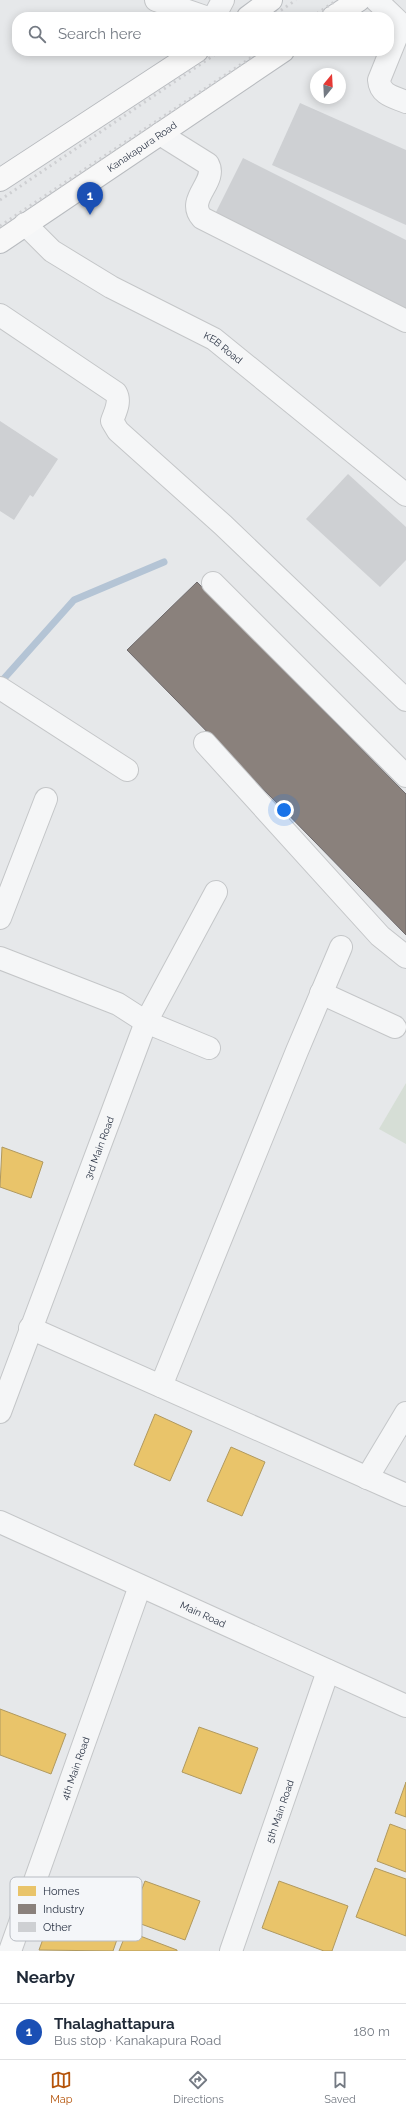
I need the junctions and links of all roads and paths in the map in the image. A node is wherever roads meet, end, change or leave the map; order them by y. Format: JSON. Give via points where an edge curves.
{"nodes":[{"id":1,"x":156,"y":0,"type":"edge"},
{"id":2,"x":223,"y":0,"type":"edge"},
{"id":3,"x":271,"y":0,"type":"edge"},
{"id":4,"x":359,"y":0,"type":"edge"},
{"id":5,"x":376,"y":0,"type":"edge"},
{"id":6,"x":191,"y":12,"type":"edge"},
{"id":7,"x":217,"y":12,"type":"edge"},
{"id":8,"x":255,"y":12,"type":"edge"},
{"id":9,"x":341,"y":12,"type":"edge"},
{"id":10,"x":389,"y":12,"type":"edge"},
{"id":11,"x":394,"y":17,"type":"edge"},
{"id":12,"x":394,"y":43,"type":"edge"},
{"id":13,"x":189,"y":56,"type":"edge"},
{"id":14,"x":276,"y":56,"type":"edge"},
{"id":15,"x":389,"y":56,"type":"edge"},
{"id":16,"x":406,"y":102,"type":"edge"},
{"id":17,"x":160,"y":134,"type":"junction"},
{"id":18,"x":0,"y":180,"type":"edge"},
{"id":19,"x":25,"y":224,"type":"junction"},
{"id":20,"x":0,"y":242,"type":"edge"},
{"id":21,"x":0,"y":315,"type":"edge"},
{"id":22,"x":406,"y":321,"type":"edge"},
{"id":23,"x":406,"y":495,"type":"edge"},
{"id":24,"x":213,"y":583,"type":"dead end"},
{"id":25,"x":0,"y":688,"type":"edge"},
{"id":26,"x":406,"y":700,"type":"edge"},
{"id":27,"x":205,"y":742,"type":"dead end"},
{"id":28,"x":127,"y":770,"type":"dead end"},
{"id":29,"x":406,"y":776,"type":"edge"},
{"id":30,"x":46,"y":799,"type":"dead end"},
{"id":31,"x":216,"y":892,"type":"dead end"},
{"id":32,"x":0,"y":918,"type":"edge"},
{"id":33,"x":341,"y":947,"type":"dead end"},
{"id":34,"x":406,"y":957,"type":"edge"},
{"id":35,"x":0,"y":958,"type":"edge"},
{"id":36,"x":321,"y":993,"type":"junction"},
{"id":37,"x":146,"y":1022,"type":"junction"},
{"id":38,"x":395,"y":1026,"type":"dead end"},
{"id":39,"x":209,"y":1048,"type":"dead end"},
{"id":40,"x":30,"y":1328,"type":"junction"},
{"id":41,"x":161,"y":1386,"type":"junction"},
{"id":42,"x":0,"y":1412,"type":"edge"},
{"id":43,"x":406,"y":1412,"type":"edge"},
{"id":44,"x":367,"y":1478,"type":"junction"},
{"id":45,"x":406,"y":1495,"type":"edge"},
{"id":46,"x":0,"y":1522,"type":"edge"},
{"id":47,"x":140,"y":1586,"type":"junction"},
{"id":48,"x":328,"y":1671,"type":"junction"},
{"id":49,"x":406,"y":1706,"type":"edge"},
{"id":50,"x":36,"y":1877,"type":"edge"},
{"id":51,"x":14,"y":1941,"type":"edge"},
{"id":52,"x":10,"y":1951,"type":"edge"},
{"id":53,"x":230,"y":1951,"type":"edge"}],
"edges":[{"from":1,"to":6,"type":"street"},
{"from":2,"to":7,"type":"street"},
{"from":3,"to":8,"type":"highway"},
{"from":4,"to":9,"type":"highway"},
{"from":5,"to":10,"type":"street"},
{"from":11,"to":12,"type":"street","via":[[400,23]]},
{"from":13,"to":18,"type":"highway"},
{"from":14,"to":17,"type":"highway","name":"Kanakapura Road"},
{"from":15,"to":16,"type":"street","via":[[379,86],[382,92]]},
{"from":17,"to":19,"type":"highway","name":"Kanakapura Road"},
{"from":17,"to":22,"type":"street","via":[[208,164],[209,175],[196,206],[202,218]]},
{"from":19,"to":20,"type":"highway","name":"Kanakapura Road"},
{"from":19,"to":23,"type":"street","name":"KEB Road","via":[[52,251],[111,287],[214,339]]},
{"from":21,"to":26,"type":"street","via":[[116,393],[118,397],[112,421],[118,431],[223,525]]},
{"from":24,"to":29,"type":"street"},
{"from":25,"to":28,"type":"street"},
{"from":27,"to":34,"type":"street","via":[[380,936]]},
{"from":30,"to":32,"type":"street"},
{"from":31,"to":37,"type":"street","name":"3rd Main Road"},
{"from":33,"to":36,"type":"street"},
{"from":35,"to":37,"type":"street","via":[[118,1004]]},
{"from":36,"to":38,"type":"street"},
{"from":36,"to":41,"type":"street"},
{"from":37,"to":39,"type":"street"},
{"from":37,"to":40,"type":"street","name":"3rd Main Road"},
{"from":40,"to":41,"type":"street"},
{"from":40,"to":42,"type":"street","name":"3rd Main Road"},
{"from":41,"to":44,"type":"street"},
{"from":43,"to":44,"type":"street"},
{"from":44,"to":45,"type":"street"},
{"from":46,"to":47,"type":"street","name":"Main Road"},
{"from":47,"to":48,"type":"street","name":"Main Road"},
{"from":47,"to":50,"type":"street","name":"4th Main Road"},
{"from":48,"to":49,"type":"street","name":"Main Road"},
{"from":48,"to":53,"type":"street","name":"5th Main Road"},
{"from":51,"to":52,"type":"street","name":"4th Main Road"}]}
